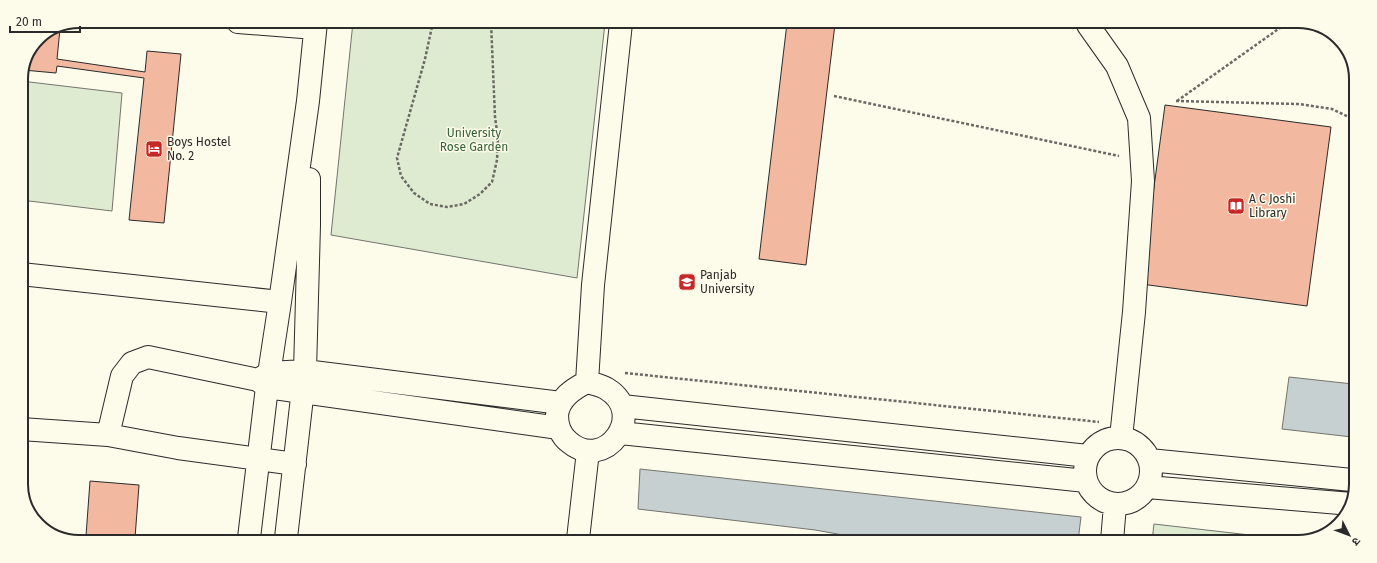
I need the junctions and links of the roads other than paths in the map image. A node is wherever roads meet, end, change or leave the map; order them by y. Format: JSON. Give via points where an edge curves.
{"nodes":[{"id":1,"x":315,"y":28,"type":"edge"},
{"id":2,"x":620,"y":28,"type":"edge"},
{"id":3,"x":1091,"y":28,"type":"edge"},
{"id":4,"x":308,"y":101,"type":"junction"},
{"id":5,"x":28,"y":275,"type":"edge"},
{"id":6,"x":280,"y":302,"type":"junction"},
{"id":7,"x":305,"y":371,"type":"junction"},
{"id":8,"x":587,"y":376,"type":"junction"},
{"id":9,"x":265,"y":380,"type":"junction"},
{"id":10,"x":303,"y":392,"type":"junction"},
{"id":11,"x":561,"y":403,"type":"junction"},
{"id":12,"x":622,"y":406,"type":"junction"},
{"id":13,"x":559,"y":428,"type":"junction"},
{"id":14,"x":28,"y":429,"type":"edge"},
{"id":15,"x":1121,"y":432,"type":"junction"},
{"id":16,"x":620,"y":433,"type":"junction"},
{"id":17,"x":108,"y":435,"type":"junction"},
{"id":18,"x":588,"y":451,"type":"junction"},
{"id":19,"x":1088,"y":456,"type":"junction"},
{"id":20,"x":258,"y":459,"type":"junction"},
{"id":21,"x":1149,"y":460,"type":"junction"},
{"id":22,"x":295,"y":464,"type":"junction"},
{"id":23,"x":1349,"y":480,"type":"edge"},
{"id":24,"x":1086,"y":481,"type":"junction"},
{"id":25,"x":1147,"y":487,"type":"junction"},
{"id":26,"x":1345,"y":503,"type":"edge"},
{"id":27,"x":1115,"y":505,"type":"junction"},
{"id":28,"x":249,"y":535,"type":"edge"},
{"id":29,"x":286,"y":535,"type":"edge"},
{"id":30,"x":579,"y":535,"type":"edge"},
{"id":31,"x":1112,"y":535,"type":"edge"}],
"edges":[{"from":1,"to":4,"type":"lane"},
{"from":2,"to":8,"type":"lane","via":[[593,285]]},
{"from":3,"to":15,"type":"lane","via":[[1117,66],[1138,118],[1143,181],[1134,312]]},
{"from":4,"to":6,"type":"lane"},
{"from":4,"to":7,"type":"lane","via":[[309,225]]},
{"from":5,"to":6,"type":"lane"},
{"from":6,"to":9,"type":"lane"},
{"from":7,"to":9,"type":"lane"},
{"from":7,"to":10,"type":"lane"},
{"from":7,"to":11,"type":"lane"},
{"from":8,"to":11,"type":"lane"},
{"from":8,"to":12,"type":"lane","via":[[616,396]]},
{"from":9,"to":10,"type":"lane"},
{"from":9,"to":17,"type":"lane","via":[[148,357],[132,363],[122,376]]},
{"from":9,"to":20,"type":"lane"},
{"from":10,"to":13,"type":"lane"},
{"from":10,"to":22,"type":"lane"},
{"from":11,"to":13,"type":"lane","via":[[557,415]]},
{"from":12,"to":16,"type":"lane","via":[[624,420]]},
{"from":12,"to":19,"type":"lane"},
{"from":13,"to":18,"type":"lane","via":[[565,439],[573,446]]},
{"from":14,"to":17,"type":"lane"},
{"from":15,"to":19,"type":"lane","via":[[1096,446]]},
{"from":15,"to":21,"type":"lane","via":[[1143,450]]},
{"from":16,"to":18,"type":"lane","via":[[612,443],[601,449]]},
{"from":16,"to":24,"type":"lane"},
{"from":17,"to":20,"type":"lane"},
{"from":18,"to":30,"type":"lane"},
{"from":19,"to":24,"type":"lane","via":[[1084,468]]},
{"from":20,"to":22,"type":"lane"},
{"from":20,"to":28,"type":"lane"},
{"from":21,"to":23,"type":"lane"},
{"from":21,"to":25,"type":"lane","via":[[1151,474]]},
{"from":22,"to":29,"type":"lane"},
{"from":24,"to":27,"type":"lane","via":[[1092,493],[1100,500]]},
{"from":25,"to":26,"type":"lane"},
{"from":25,"to":27,"type":"lane","via":[[1139,497],[1128,503]]},
{"from":27,"to":31,"type":"lane"}]}
